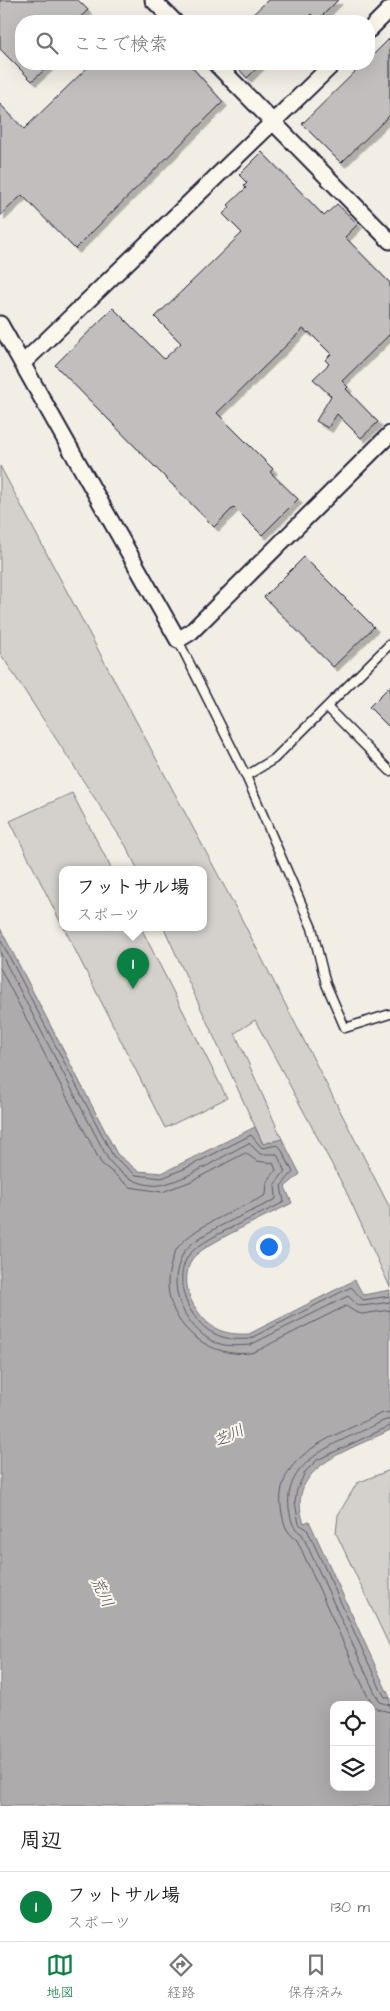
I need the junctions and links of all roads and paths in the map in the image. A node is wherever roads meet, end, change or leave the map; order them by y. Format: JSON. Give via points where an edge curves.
{"nodes":[{"id":1,"x":153,"y":0,"type":"edge"},
{"id":2,"x":390,"y":9,"type":"edge"},
{"id":3,"x":168,"y":15,"type":"edge"},
{"id":4,"x":375,"y":24,"type":"edge"},
{"id":5,"x":222,"y":70,"type":"edge"},
{"id":6,"x":327,"y":70,"type":"edge"},
{"id":7,"x":274,"y":121,"type":"junction"},
{"id":8,"x":390,"y":241,"type":"edge"},
{"id":9,"x":0,"y":324,"type":"edge"},
{"id":10,"x":23,"y":363,"type":"junction"},
{"id":11,"x":390,"y":434,"type":"edge"},
{"id":12,"x":178,"y":640,"type":"junction"},
{"id":13,"x":390,"y":644,"type":"edge"},
{"id":14,"x":327,"y":707,"type":"junction"},
{"id":15,"x":390,"y":771,"type":"edge"},
{"id":16,"x":246,"y":776,"type":"junction"},
{"id":17,"x":390,"y":1014,"type":"edge"}],
"edges":[{"from":1,"to":3,"type":"street"},
{"from":2,"to":4,"type":"street"},
{"from":5,"to":7,"type":"street"},
{"from":6,"to":7,"type":"street"},
{"from":7,"to":8,"type":"street"},
{"from":7,"to":10,"type":"street"},
{"from":9,"to":10,"type":"street"},
{"from":10,"to":12,"type":"street"},
{"from":11,"to":12,"type":"street","via":[[191,632]]},
{"from":12,"to":16,"type":"lane"},
{"from":13,"to":14,"type":"lane"},
{"from":14,"to":15,"type":"lane"},
{"from":14,"to":16,"type":"lane","via":[[274,758]]},
{"from":16,"to":17,"type":"lane","via":[[312,928],[326,984],[344,1028]]}]}
